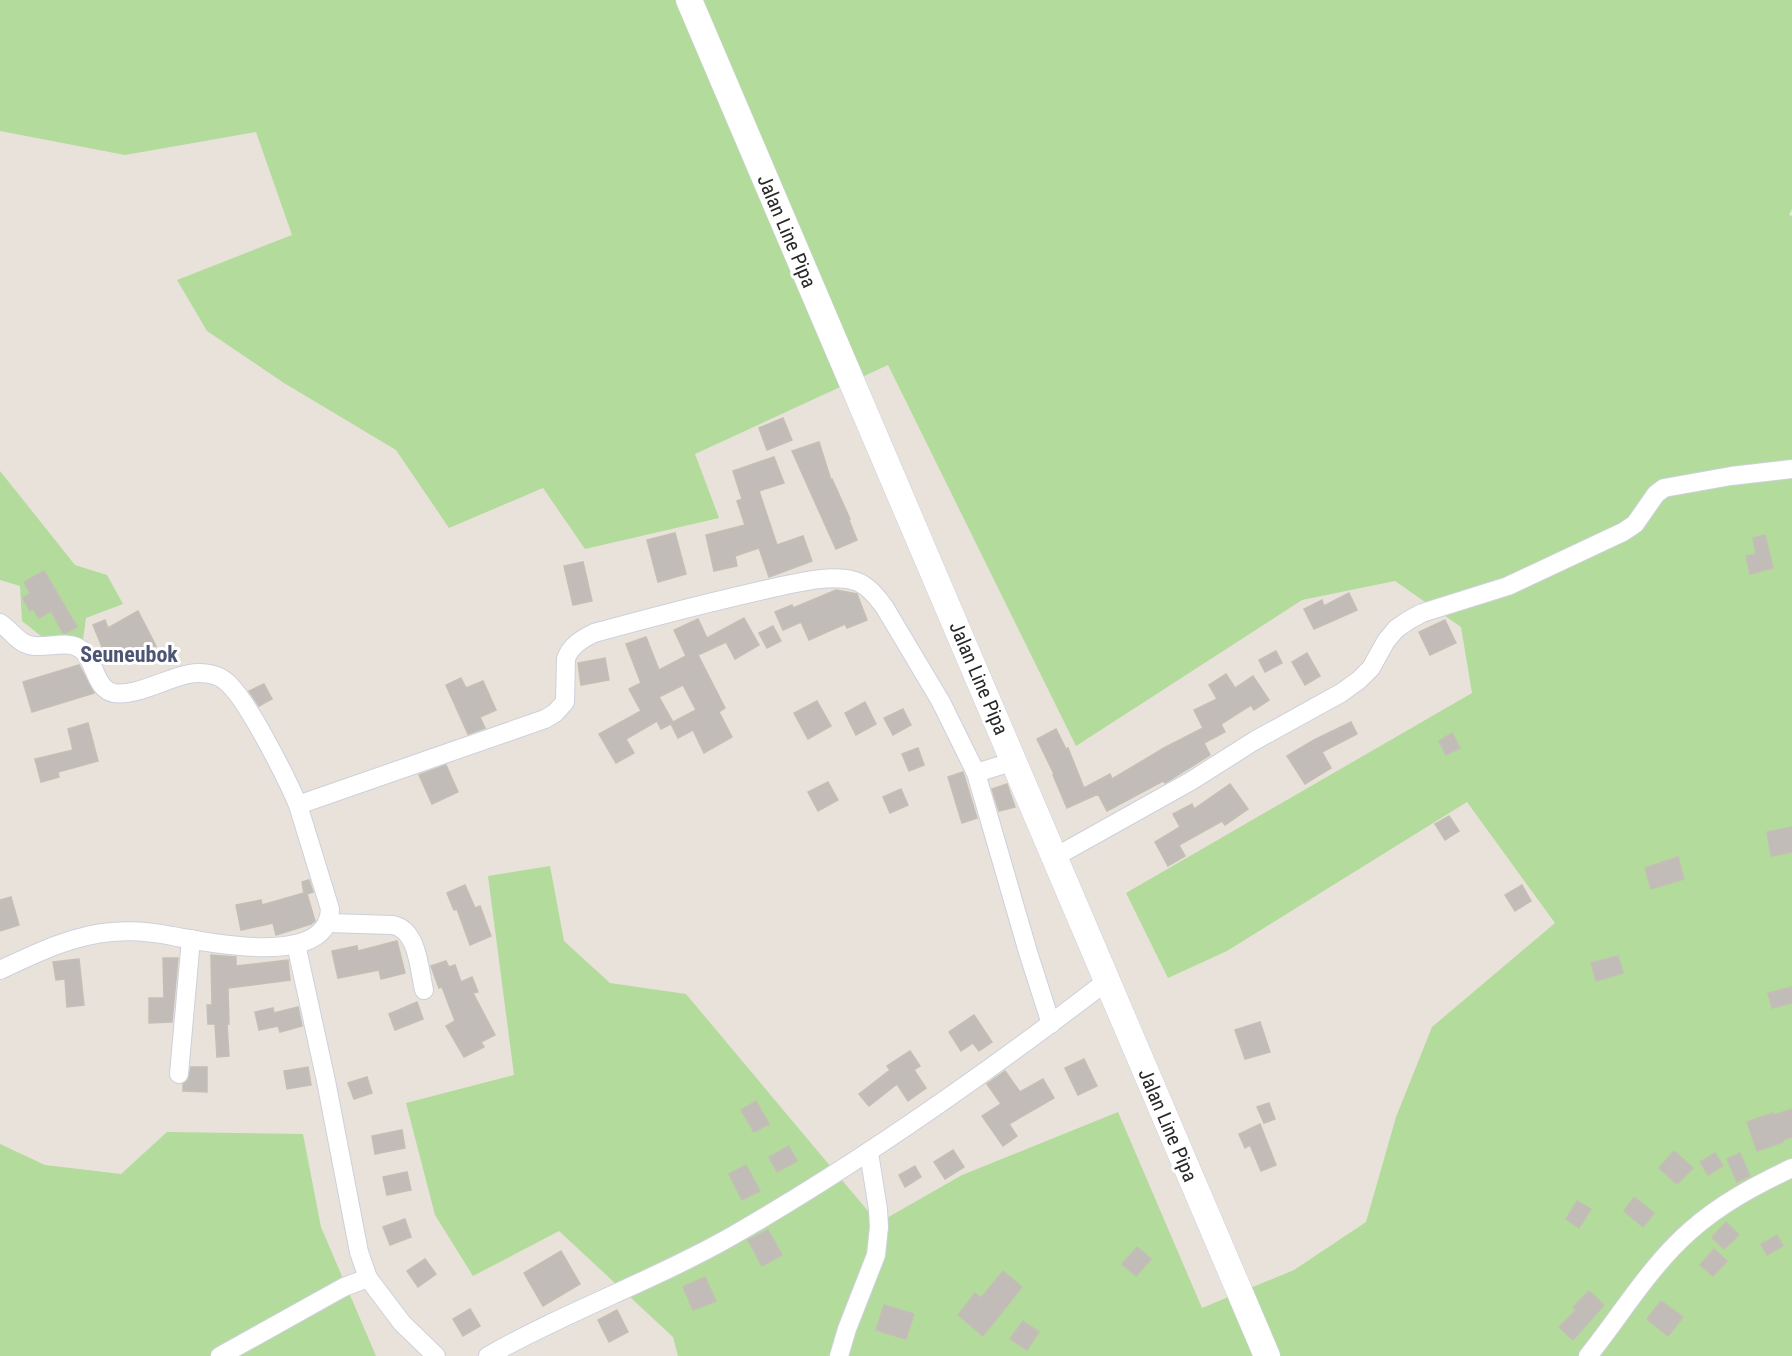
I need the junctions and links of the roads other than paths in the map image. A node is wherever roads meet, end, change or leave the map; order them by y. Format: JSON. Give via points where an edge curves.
{"nodes":[{"id":1,"x":689,"y":0,"type":"edge"},
{"id":2,"x":1792,"y":469,"type":"edge"},
{"id":3,"x":0,"y":623,"type":"edge"},
{"id":4,"x":1015,"y":760,"type":"junction"},
{"id":5,"x":976,"y":773,"type":"junction"},
{"id":6,"x":298,"y":805,"type":"junction"},
{"id":7,"x":1055,"y":857,"type":"junction"},
{"id":8,"x":328,"y":923,"type":"junction"},
{"id":9,"x":191,"y":939,"type":"junction"},
{"id":10,"x":296,"y":944,"type":"junction"},
{"id":11,"x":0,"y":970,"type":"edge"},
{"id":12,"x":1107,"y":981,"type":"junction"},
{"id":13,"x":424,"y":990,"type":"dead end"},
{"id":14,"x":1051,"y":1024,"type":"junction"},
{"id":15,"x":179,"y":1074,"type":"dead end"},
{"id":16,"x":869,"y":1153,"type":"junction"},
{"id":17,"x":1792,"y":1168,"type":"edge"},
{"id":18,"x":368,"y":1278,"type":"junction"},
{"id":19,"x":220,"y":1356,"type":"edge"},
{"id":20,"x":436,"y":1356,"type":"edge"},
{"id":21,"x":488,"y":1356,"type":"edge"},
{"id":22,"x":839,"y":1356,"type":"edge"},
{"id":23,"x":1268,"y":1356,"type":"edge"},
{"id":24,"x":1588,"y":1356,"type":"edge"}],
"edges":[{"from":1,"to":4,"type":"main road","name":"Jalan Line Pipa"},
{"from":2,"to":7,"type":"street","via":[[1664,488],[1635,524],[1623,532],[1508,586],[1408,620],[1386,641],[1371,668],[1341,693]]},
{"from":3,"to":6,"type":"street","via":[[30,646],[67,645],[84,651],[102,686],[113,693],[126,693],[190,674],[223,679],[246,706]]},
{"from":4,"to":5,"type":"street"},
{"from":4,"to":7,"type":"main road","name":"Jalan Line Pipa"},
{"from":5,"to":6,"type":"street","via":[[923,668],[876,596],[855,581],[827,579],[738,596],[594,633],[568,652],[565,702],[545,719]]},
{"from":5,"to":14,"type":"street"},
{"from":6,"to":8,"type":"street","via":[[327,896]]},
{"from":7,"to":12,"type":"main road","name":"Jalan Line Pipa"},
{"from":8,"to":10,"type":"street","via":[[315,938]]},
{"from":8,"to":13,"type":"street","via":[[402,928],[412,940]]},
{"from":9,"to":10,"type":"street","via":[[257,947]]},
{"from":9,"to":11,"type":"street","via":[[138,932],[100,933],[67,941]]},
{"from":9,"to":15,"type":"street"},
{"from":10,"to":18,"type":"street","via":[[359,1252]]},
{"from":12,"to":14,"type":"street"},
{"from":12,"to":23,"type":"main road","name":"Jalan Line Pipa"},
{"from":14,"to":16,"type":"street"},
{"from":16,"to":21,"type":"street","via":[[723,1241],[528,1333]]},
{"from":16,"to":22,"type":"street","via":[[878,1209],[876,1256]]},
{"from":17,"to":24,"type":"street","via":[[1744,1192],[1689,1231]]},
{"from":18,"to":19,"type":"street","via":[[344,1287]]},
{"from":18,"to":20,"type":"street","via":[[402,1323]]}]}
